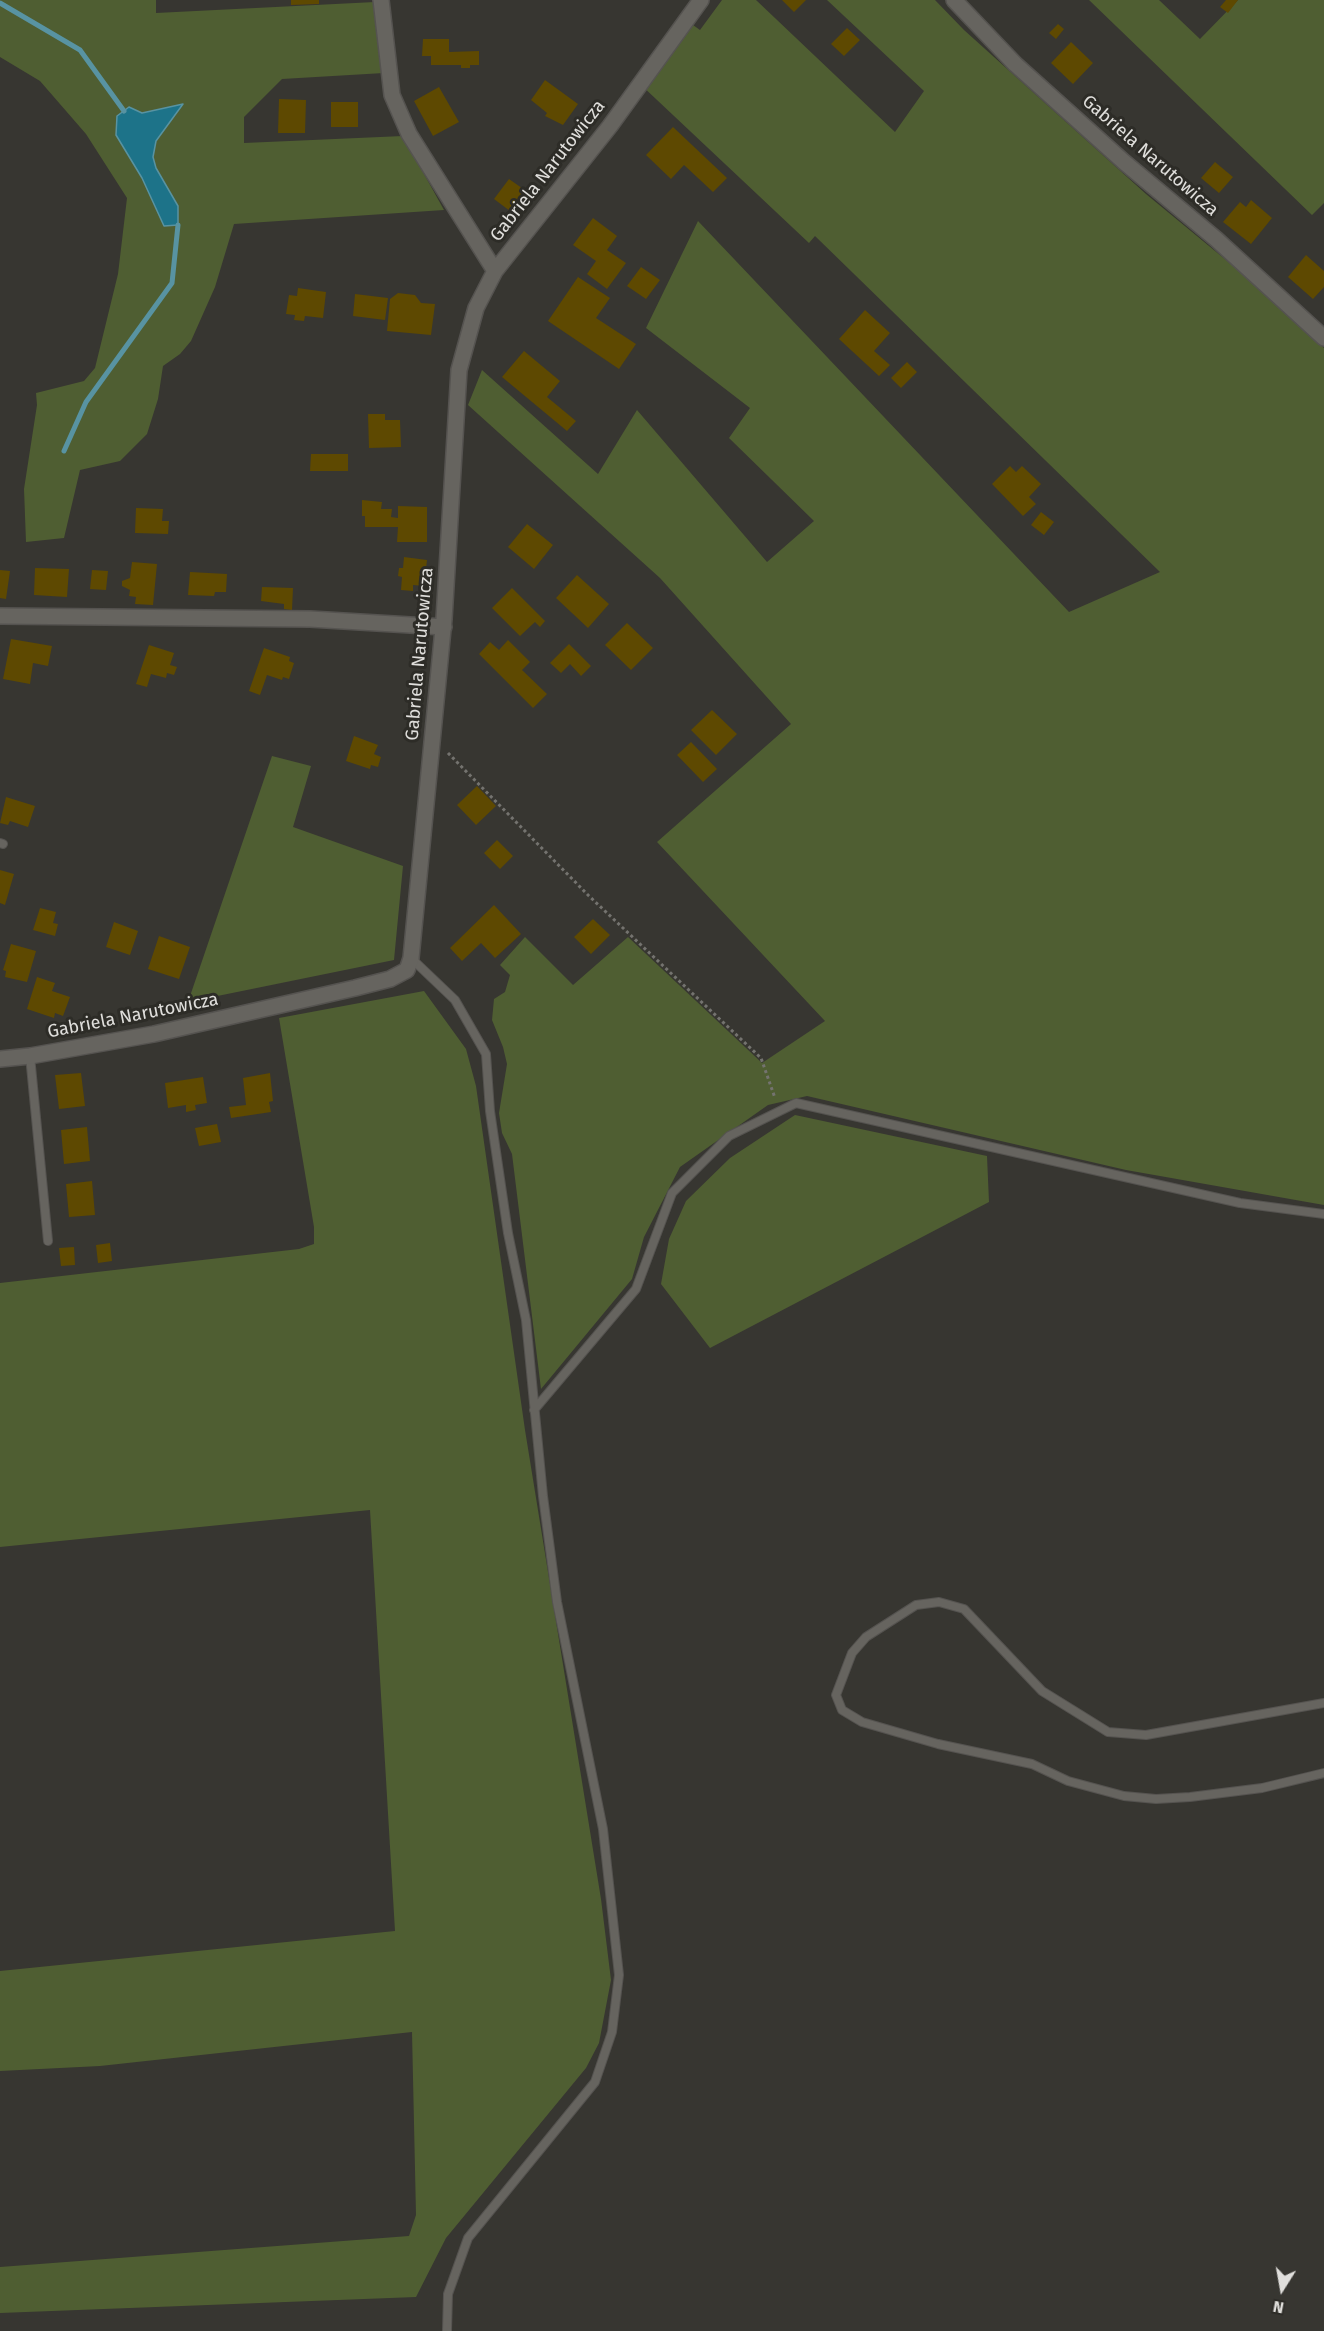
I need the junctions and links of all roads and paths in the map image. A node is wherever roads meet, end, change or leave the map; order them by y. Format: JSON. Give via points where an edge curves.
{"nodes":[{"id":1,"x":381,"y":0,"type":"edge"},
{"id":2,"x":701,"y":0,"type":"edge"},
{"id":3,"x":954,"y":0,"type":"edge"},
{"id":4,"x":495,"y":271,"type":"junction"},
{"id":5,"x":1324,"y":338,"type":"edge"},
{"id":6,"x":0,"y":616,"type":"edge"},
{"id":7,"x":444,"y":627,"type":"junction"},
{"id":8,"x":432,"y":737,"type":"junction"},
{"id":9,"x":411,"y":958,"type":"junction"},
{"id":10,"x":30,"y":1056,"type":"junction"},
{"id":11,"x":0,"y":1059,"type":"edge"},
{"id":12,"x":780,"y":1111,"type":"junction"},
{"id":13,"x":1324,"y":1214,"type":"edge"},
{"id":14,"x":48,"y":1241,"type":"dead end"},
{"id":15,"x":534,"y":1410,"type":"junction"},
{"id":16,"x":1324,"y":1703,"type":"edge"},
{"id":17,"x":1324,"y":1773,"type":"edge"},
{"id":18,"x":447,"y":2331,"type":"edge"}],
"edges":[{"from":1,"to":4,"type":"street","via":[[392,95],[409,134]]},
{"from":2,"to":4,"type":"street","name":"Gabriela Narutowicza","via":[[609,126]]},
{"from":3,"to":5,"type":"street","name":"Gabriela Narutowicza","via":[[1015,64]]},
{"from":4,"to":7,"type":"street","name":"Gabriela Narutowicza","via":[[476,308],[459,370]]},
{"from":6,"to":7,"type":"street","via":[[310,619]]},
{"from":7,"to":8,"type":"street","name":"Gabriela Narutowicza"},
{"from":8,"to":9,"type":"street","name":"Gabriela Narutowicza"},
{"from":8,"to":12,"type":"path","via":[[589,896],[760,1058]]},
{"from":9,"to":10,"type":"street","name":"Gabriela Narutowicza","via":[[407,970],[390,979],[154,1034]]},
{"from":9,"to":15,"type":"lane","via":[[455,1000],[486,1054],[508,1233],[526,1320]]},
{"from":10,"to":11,"type":"street","name":"Gabriela Narutowicza"},
{"from":10,"to":14,"type":"lane"},
{"from":12,"to":13,"type":"lane","via":[[796,1103],[1240,1203]]},
{"from":12,"to":15,"type":"lane","via":[[729,1136],[672,1193],[636,1289]]},
{"from":15,"to":18,"type":"lane","via":[[557,1602],[603,1829],[619,1975],[612,2032],[595,2082],[468,2238],[448,2294]]},
{"from":16,"to":17,"type":"lane","via":[[1146,1735],[1108,1732],[1042,1691],[964,1609],[939,1602],[916,1605],[866,1636],[852,1653],[836,1695],[842,1710],[862,1722],[918,1739],[1032,1764],[1068,1781],[1124,1796],[1201,1796],[1262,1788]]}]}
